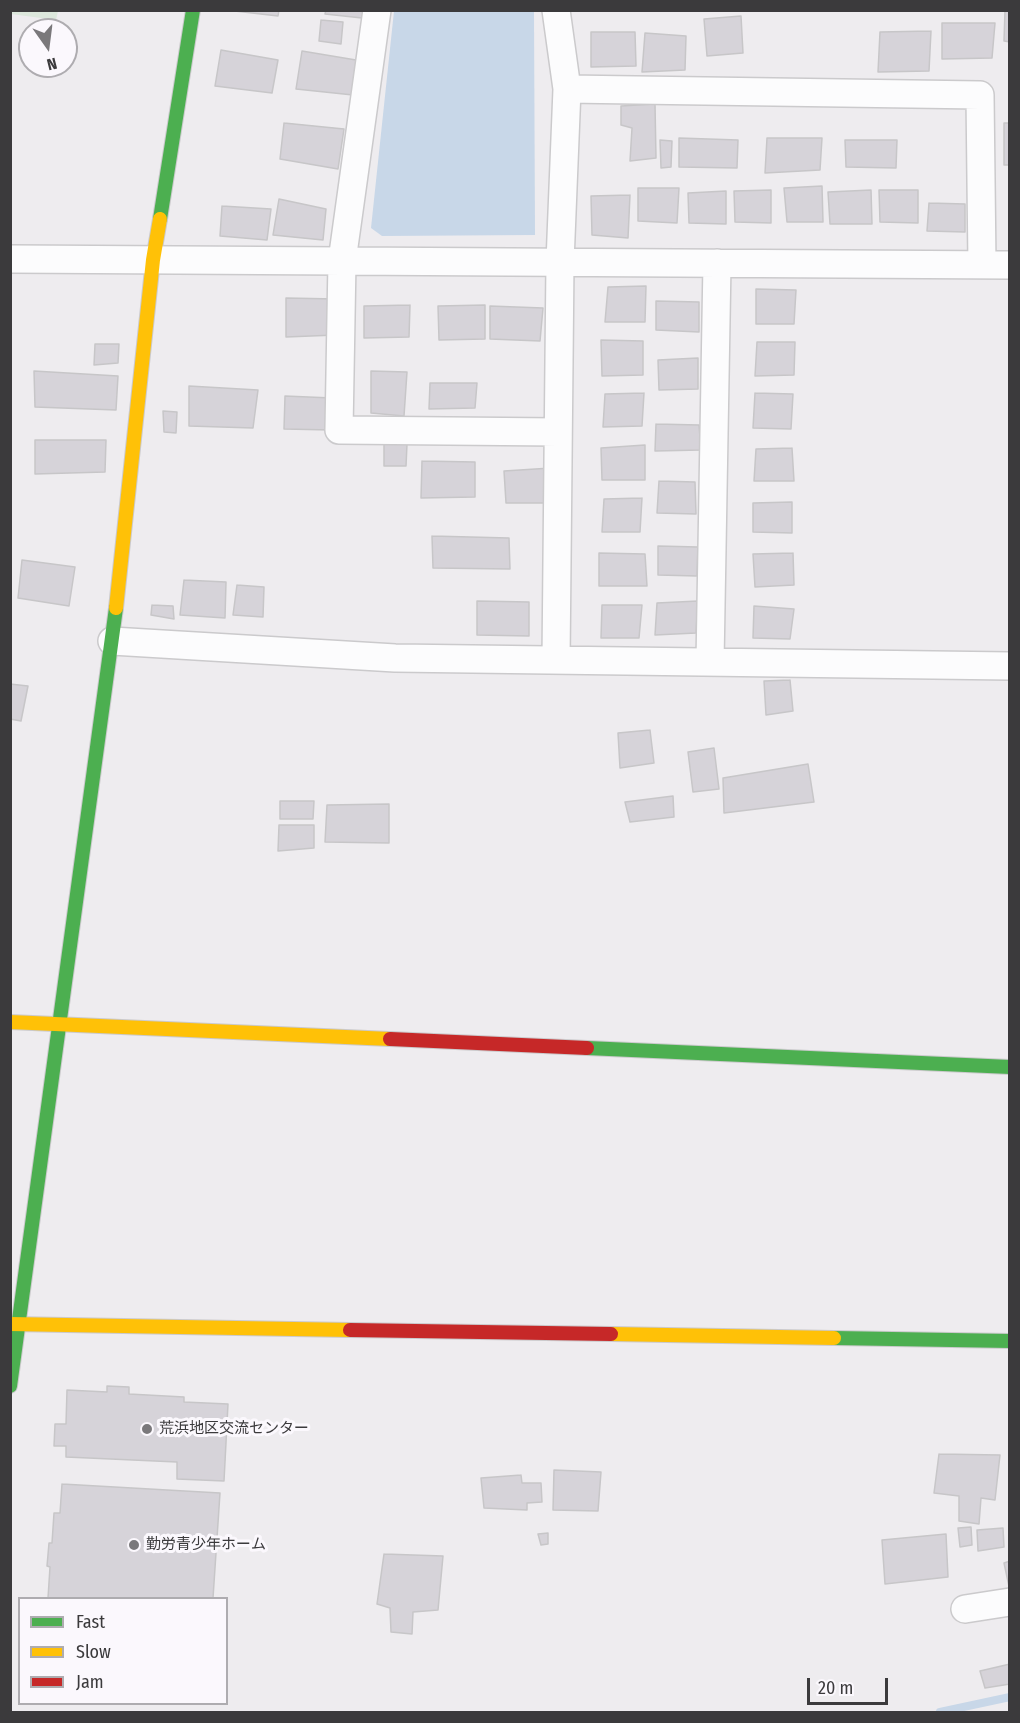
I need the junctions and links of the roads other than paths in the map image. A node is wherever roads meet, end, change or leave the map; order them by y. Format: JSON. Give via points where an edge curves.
{"nodes":[{"id":1,"x":193,"y":10,"type":"edge"},
{"id":2,"x":377,"y":10,"type":"edge"},
{"id":3,"x":556,"y":10,"type":"edge"},
{"id":4,"x":567,"y":89,"type":"junction"},
{"id":5,"x":10,"y":259,"type":"edge"},
{"id":6,"x":153,"y":260,"type":"junction"},
{"id":7,"x":342,"y":261,"type":"junction"},
{"id":8,"x":560,"y":262,"type":"junction"},
{"id":9,"x":717,"y":263,"type":"junction"},
{"id":10,"x":982,"y":265,"type":"junction"},
{"id":11,"x":1010,"y":265,"type":"edge"},
{"id":12,"x":558,"y":432,"type":"junction"},
{"id":13,"x":112,"y":641,"type":"junction"},
{"id":14,"x":556,"y":660,"type":"junction"},
{"id":15,"x":710,"y":663,"type":"junction"},
{"id":16,"x":1010,"y":666,"type":"edge"},
{"id":17,"x":10,"y":1022,"type":"edge"},
{"id":18,"x":58,"y":1024,"type":"junction"},
{"id":19,"x":1010,"y":1067,"type":"edge"},
{"id":20,"x":15,"y":1325,"type":"edge"},
{"id":21,"x":1010,"y":1341,"type":"edge"},
{"id":22,"x":10,"y":1386,"type":"edge"},
{"id":23,"x":1010,"y":1602,"type":"edge"},
{"id":24,"x":965,"y":1609,"type":"dead end"}],
"edges":[{"from":1,"to":6,"type":"street"},
{"from":2,"to":7,"type":"street"},
{"from":3,"to":4,"type":"street"},
{"from":4,"to":8,"type":"street"},
{"from":4,"to":10,"type":"street","via":[[980,95]]},
{"from":5,"to":6,"type":"street"},
{"from":6,"to":7,"type":"street"},
{"from":6,"to":13,"type":"street"},
{"from":7,"to":8,"type":"street"},
{"from":7,"to":12,"type":"street","via":[[339,430]]},
{"from":8,"to":9,"type":"street"},
{"from":8,"to":12,"type":"street"},
{"from":9,"to":10,"type":"street"},
{"from":9,"to":15,"type":"street"},
{"from":10,"to":11,"type":"street"},
{"from":12,"to":14,"type":"street"},
{"from":13,"to":14,"type":"street","via":[[395,658]]},
{"from":13,"to":18,"type":"street"},
{"from":14,"to":15,"type":"street"},
{"from":15,"to":16,"type":"street"},
{"from":17,"to":18,"type":"street"},
{"from":18,"to":19,"type":"street"},
{"from":18,"to":20,"type":"street"},
{"from":20,"to":21,"type":"street"},
{"from":20,"to":22,"type":"street"},
{"from":23,"to":24,"type":"street"}]}
